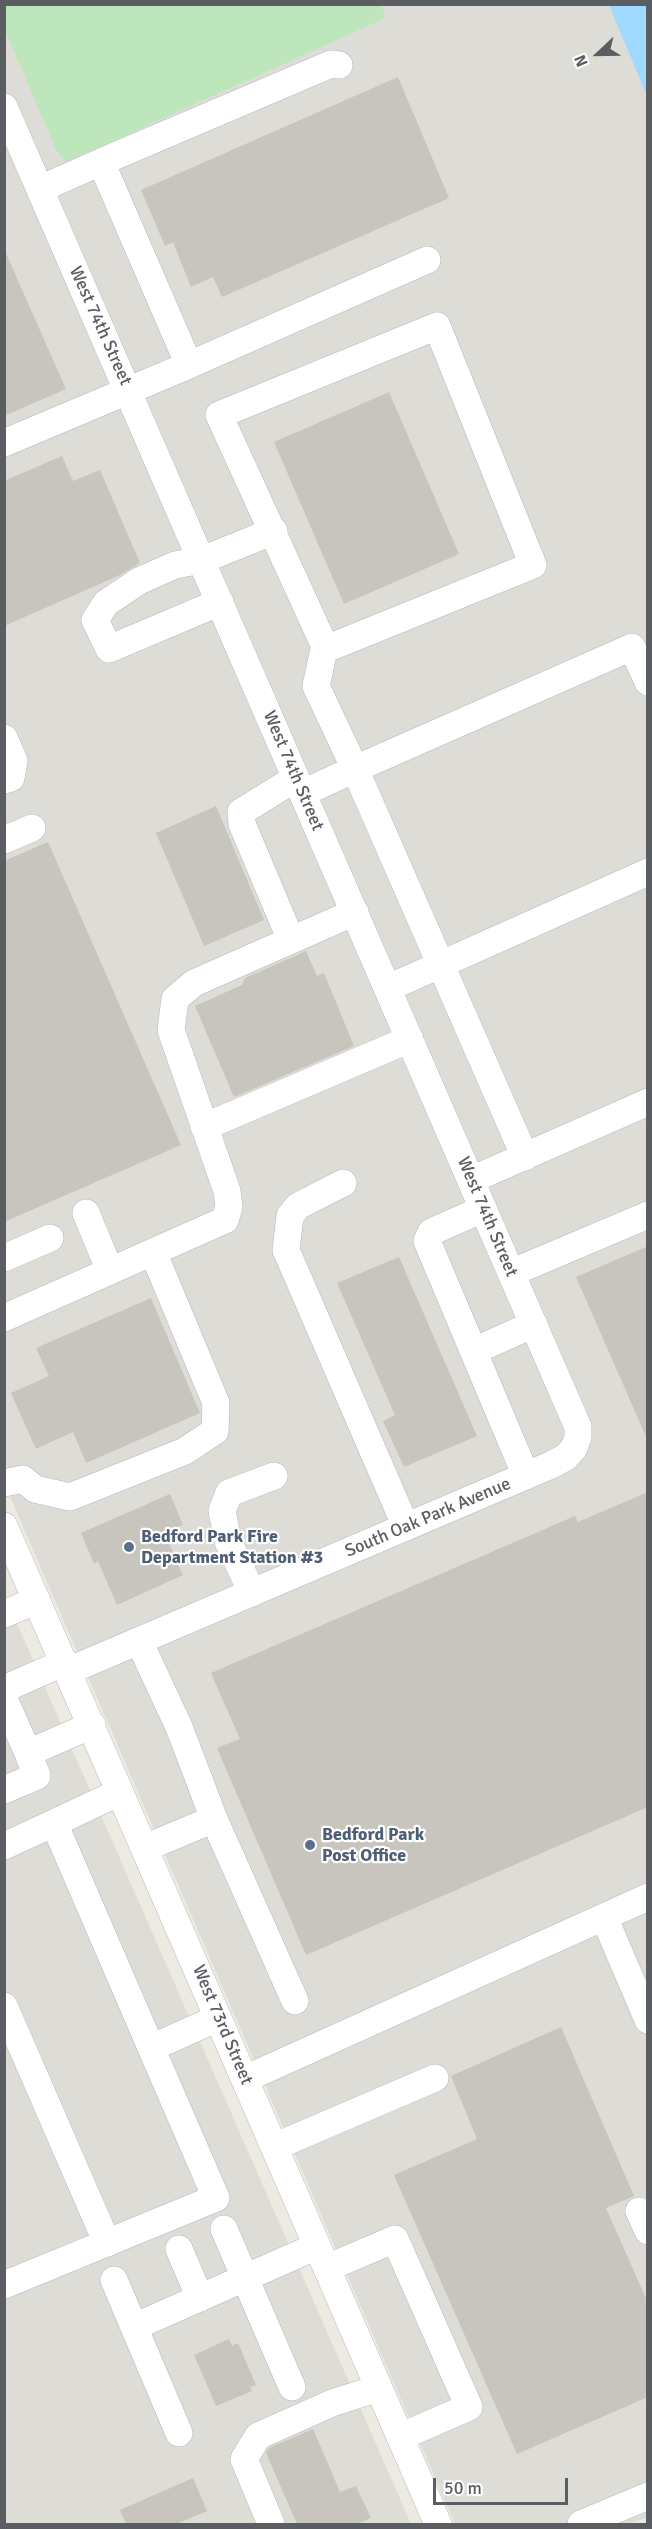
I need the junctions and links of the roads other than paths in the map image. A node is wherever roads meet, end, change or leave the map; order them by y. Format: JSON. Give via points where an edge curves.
{"nodes":[{"id":1,"x":339,"y":65,"type":"dead end"},
{"id":2,"x":4,"y":107,"type":"edge"},
{"id":3,"x":101,"y":162,"type":"junction"},
{"id":4,"x":40,"y":189,"type":"junction"},
{"id":5,"x":427,"y":260,"type":"dead end"},
{"id":6,"x":189,"y":365,"type":"junction"},
{"id":7,"x":129,"y":392,"type":"junction"},
{"id":8,"x":4,"y":443,"type":"edge"},
{"id":9,"x":274,"y":531,"type":"junction"},
{"id":10,"x":202,"y":560,"type":"junction"},
{"id":11,"x":220,"y":602,"type":"junction"},
{"id":12,"x":325,"y":645,"type":"junction"},
{"id":13,"x":648,"y":682,"type":"edge"},
{"id":14,"x":4,"y":738,"type":"edge"},
{"id":15,"x":355,"y":769,"type":"junction"},
{"id":16,"x":4,"y":780,"type":"edge"},
{"id":17,"x":299,"y":785,"type":"junction"},
{"id":18,"x":32,"y":828,"type":"dead end"},
{"id":19,"x":4,"y":840,"type":"edge"},
{"id":20,"x":648,"y":872,"type":"edge"},
{"id":21,"x":355,"y":912,"type":"junction"},
{"id":22,"x":291,"y":940,"type":"junction"},
{"id":23,"x":440,"y":964,"type":"junction"},
{"id":24,"x":388,"y":988,"type":"junction"},
{"id":25,"x":410,"y":1040,"type":"junction"},
{"id":26,"x":648,"y":1102,"type":"edge"},
{"id":27,"x":204,"y":1127,"type":"junction"},
{"id":28,"x":525,"y":1156,"type":"junction"},
{"id":29,"x":471,"y":1180,"type":"junction"},
{"id":30,"x":343,"y":1183,"type":"dead end"},
{"id":31,"x":483,"y":1209,"type":"junction"},
{"id":32,"x":86,"y":1213,"type":"dead end"},
{"id":33,"x":648,"y":1215,"type":"edge"},
{"id":34,"x":50,"y":1238,"type":"dead end"},
{"id":35,"x":153,"y":1252,"type":"junction"},
{"id":36,"x":4,"y":1258,"type":"edge"},
{"id":37,"x":110,"y":1271,"type":"junction"},
{"id":38,"x":511,"y":1273,"type":"junction"},
{"id":39,"x":4,"y":1318,"type":"edge"},
{"id":40,"x":534,"y":1324,"type":"junction"},
{"id":41,"x":474,"y":1352,"type":"junction"},
{"id":42,"x":578,"y":1437,"type":"joint"},
{"id":43,"x":274,"y":1476,"type":"dead end"},
{"id":44,"x":526,"y":1476,"type":"junction"},
{"id":45,"x":4,"y":1484,"type":"edge"},
{"id":46,"x":4,"y":1526,"type":"edge"},
{"id":47,"x":406,"y":1527,"type":"junction"},
{"id":48,"x":252,"y":1593,"type":"junction"},
{"id":49,"x":37,"y":1600,"type":"junction"},
{"id":50,"x":4,"y":1614,"type":"edge"},
{"id":51,"x":140,"y":1641,"type":"junction"},
{"id":52,"x":66,"y":1667,"type":"junction"},
{"id":53,"x":4,"y":1689,"type":"edge"},
{"id":54,"x":4,"y":1699,"type":"edge"},
{"id":55,"x":92,"y":1725,"type":"junction"},
{"id":56,"x":28,"y":1753,"type":"junction"},
{"id":57,"x":4,"y":1790,"type":"edge"},
{"id":58,"x":120,"y":1792,"type":"junction"},
{"id":59,"x":214,"y":1819,"type":"junction"},
{"id":60,"x":54,"y":1823,"type":"junction"},
{"id":61,"x":4,"y":1846,"type":"edge"},
{"id":62,"x":145,"y":1848,"type":"junction"},
{"id":63,"x":648,"y":1897,"type":"edge"},
{"id":64,"x":604,"y":1917,"type":"junction"},
{"id":65,"x":295,"y":2001,"type":"dead end"},
{"id":66,"x":4,"y":2006,"type":"edge"},
{"id":67,"x":218,"y":2018,"type":"junction"},
{"id":68,"x":648,"y":2020,"type":"edge"},
{"id":69,"x":151,"y":2048,"type":"junction"},
{"id":70,"x":435,"y":2078,"type":"dead end"},
{"id":71,"x":245,"y":2079,"type":"junction"},
{"id":72,"x":274,"y":2147,"type":"junction"},
{"id":73,"x":224,"y":2229,"type":"dead end"},
{"id":74,"x":107,"y":2243,"type":"junction"},
{"id":75,"x":179,"y":2249,"type":"dead end"},
{"id":76,"x":322,"y":2257,"type":"junction"},
{"id":77,"x":245,"y":2278,"type":"junction"},
{"id":78,"x":114,"y":2280,"type":"dead end"},
{"id":79,"x":4,"y":2285,"type":"edge"},
{"id":80,"x":200,"y":2298,"type":"junction"},
{"id":81,"x":134,"y":2327,"type":"junction"},
{"id":82,"x":292,"y":2387,"type":"dead end"},
{"id":83,"x":379,"y":2388,"type":"junction"},
{"id":84,"x":179,"y":2433,"type":"dead end"},
{"id":85,"x":400,"y":2437,"type":"junction"},
{"id":86,"x":648,"y":2496,"type":"edge"},
{"id":87,"x":271,"y":2524,"type":"edge"},
{"id":88,"x":438,"y":2524,"type":"edge"},
{"id":89,"x":581,"y":2524,"type":"edge"}],
"edges":[{"from":1,"to":3,"type":"street","via":[[331,64]]},
{"from":2,"to":4,"type":"street","name":"West 74th Street"},
{"from":3,"to":4,"type":"street"},
{"from":3,"to":6,"type":"street"},
{"from":4,"to":7,"type":"street","name":"West 74th Street"},
{"from":5,"to":6,"type":"street"},
{"from":6,"to":7,"type":"street"},
{"from":7,"to":8,"type":"street"},
{"from":7,"to":10,"type":"street","name":"West 74th Street"},
{"from":9,"to":10,"type":"street"},
{"from":9,"to":12,"type":"street"},
{"from":9,"to":12,"type":"street","via":[[219,415],[437,326],[533,565],[326,649]]},
{"from":10,"to":11,"type":"street","name":"West 74th Street"},
{"from":10,"to":11,"type":"street","via":[[175,564],[139,581],[106,603],[95,620],[110,649]]},
{"from":11,"to":17,"type":"street","name":"West 74th Street"},
{"from":12,"to":15,"type":"street","via":[[316,686]]},
{"from":13,"to":15,"type":"street","via":[[632,647]]},
{"from":14,"to":16,"type":"street","via":[[15,761],[11,778]]},
{"from":15,"to":17,"type":"street"},
{"from":15,"to":23,"type":"street"},
{"from":17,"to":21,"type":"street","name":"West 74th Street"},
{"from":17,"to":22,"type":"street","via":[[241,812],[242,824]]},
{"from":18,"to":19,"type":"street"},
{"from":20,"to":23,"type":"street"},
{"from":21,"to":22,"type":"street"},
{"from":21,"to":24,"type":"street","name":"West 74th Street"},
{"from":22,"to":27,"type":"street","via":[[194,983],[175,999],[171,1030]]},
{"from":23,"to":24,"type":"street"},
{"from":23,"to":28,"type":"street"},
{"from":24,"to":25,"type":"street","name":"West 74th Street"},
{"from":25,"to":27,"type":"street"},
{"from":25,"to":29,"type":"street","name":"West 74th Street"},
{"from":26,"to":28,"type":"street"},
{"from":27,"to":35,"type":"street","via":[[227,1191],[229,1207],[225,1220]]},
{"from":28,"to":29,"type":"street"},
{"from":29,"to":31,"type":"street","name":"West 74th Street"},
{"from":30,"to":47,"type":"street","via":[[298,1206],[290,1216],[286,1250]]},
{"from":31,"to":38,"type":"street","name":"West 74th Street"},
{"from":31,"to":41,"type":"street","via":[[431,1232],[427,1241]]},
{"from":32,"to":37,"type":"street"},
{"from":33,"to":38,"type":"street"},
{"from":34,"to":36,"type":"street"},
{"from":35,"to":37,"type":"street"},
{"from":35,"to":45,"type":"street","via":[[216,1403],[215,1431],[185,1452],[70,1497],[35,1489],[23,1479]]},
{"from":37,"to":39,"type":"street"},
{"from":38,"to":40,"type":"street","name":"West 74th Street"},
{"from":40,"to":41,"type":"street"},
{"from":40,"to":42,"type":"street","name":"West 74th Street","via":[[574,1416]]},
{"from":41,"to":44,"type":"street"},
{"from":42,"to":44,"type":"street","name":"South Oak Park Avenue","via":[[566,1458]]},
{"from":43,"to":48,"type":"street","via":[[229,1493],[222,1511],[228,1541]]},
{"from":44,"to":47,"type":"street","name":"South Oak Park Avenue"},
{"from":46,"to":49,"type":"street","name":"West 73rd Street"},
{"from":47,"to":48,"type":"street","name":"South Oak Park Avenue"},
{"from":48,"to":51,"type":"street","name":"South Oak Park Avenue"},
{"from":49,"to":50,"type":"street"},
{"from":49,"to":52,"type":"street","name":"West 73rd Street"},
{"from":51,"to":52,"type":"street","name":"South Oak Park Avenue"},
{"from":51,"to":59,"type":"street"},
{"from":52,"to":53,"type":"street","name":"South Oak Park Avenue"},
{"from":52,"to":55,"type":"street","name":"West 73rd Street"},
{"from":54,"to":56,"type":"street"},
{"from":55,"to":56,"type":"street"},
{"from":55,"to":58,"type":"street","name":"West 73rd Street"},
{"from":56,"to":57,"type":"street","via":[[37,1776]]},
{"from":58,"to":60,"type":"street"},
{"from":58,"to":62,"type":"street","name":"West 73rd Street"},
{"from":59,"to":62,"type":"street"},
{"from":59,"to":65,"type":"street"},
{"from":60,"to":61,"type":"street"},
{"from":60,"to":69,"type":"street"},
{"from":62,"to":67,"type":"street","name":"West 73rd Street"},
{"from":63,"to":64,"type":"street"},
{"from":64,"to":68,"type":"street"},
{"from":64,"to":71,"type":"street"},
{"from":66,"to":74,"type":"street"},
{"from":67,"to":69,"type":"street"},
{"from":67,"to":71,"type":"street","name":"West 73rd Street"},
{"from":69,"to":74,"type":"street","via":[[216,2198]]},
{"from":70,"to":72,"type":"street"},
{"from":71,"to":72,"type":"street","name":"West 73rd Street"},
{"from":72,"to":76,"type":"street","name":"West 73rd Street"},
{"from":73,"to":77,"type":"street"},
{"from":74,"to":79,"type":"street"},
{"from":75,"to":80,"type":"street"},
{"from":76,"to":77,"type":"street"},
{"from":76,"to":83,"type":"street","name":"West 73rd Street"},
{"from":76,"to":85,"type":"street","via":[[395,2239],[470,2407]]},
{"from":77,"to":80,"type":"street"},
{"from":77,"to":82,"type":"street"},
{"from":78,"to":81,"type":"street"},
{"from":80,"to":81,"type":"street"},
{"from":81,"to":84,"type":"street"},
{"from":83,"to":85,"type":"street","name":"West 73rd Street"},
{"from":83,"to":87,"type":"street","via":[[332,2403],[258,2436],[244,2459]]},
{"from":85,"to":88,"type":"street","name":"West 73rd Street"},
{"from":86,"to":89,"type":"street"}]}
